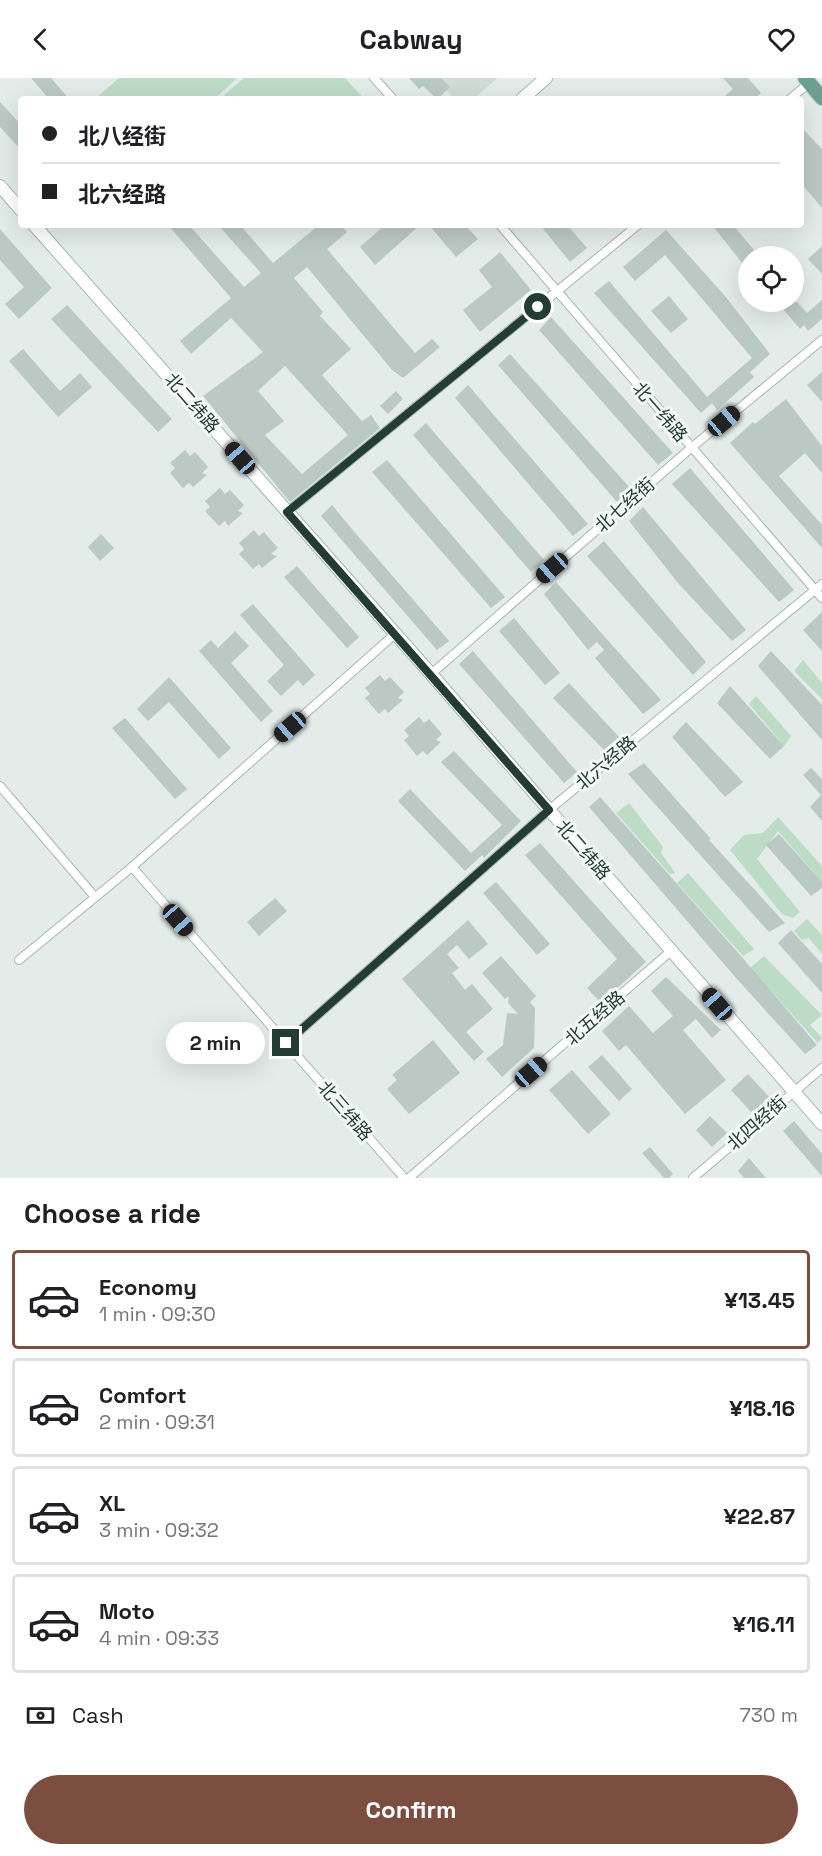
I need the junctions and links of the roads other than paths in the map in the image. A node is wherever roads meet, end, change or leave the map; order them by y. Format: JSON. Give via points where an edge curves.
{"nodes":[{"id":1,"x":374,"y":78,"type":"edge"},
{"id":2,"x":546,"y":78,"type":"edge"},
{"id":3,"x":807,"y":81,"type":"edge"},
{"id":4,"x":390,"y":96,"type":"edge"},
{"id":5,"x":525,"y":96,"type":"edge"},
{"id":6,"x":793,"y":96,"type":"edge"},
{"id":7,"x":822,"y":98,"type":"edge"},
{"id":8,"x":0,"y":186,"type":"edge"},
{"id":9,"x":18,"y":207,"type":"edge"},
{"id":10,"x":37,"y":228,"type":"edge"},
{"id":11,"x":503,"y":228,"type":"edge"},
{"id":12,"x":634,"y":228,"type":"edge"},
{"id":13,"x":556,"y":292,"type":"junction"},
{"id":14,"x":822,"y":340,"type":"edge"},
{"id":15,"x":691,"y":448,"type":"junction"},
{"id":16,"x":287,"y":512,"type":"junction"},
{"id":17,"x":818,"y":586,"type":"edge"},
{"id":18,"x":822,"y":598,"type":"edge"},
{"id":19,"x":395,"y":634,"type":"junction"},
{"id":20,"x":431,"y":674,"type":"junction"},
{"id":21,"x":0,"y":786,"type":"edge"},
{"id":22,"x":549,"y":810,"type":"junction"},
{"id":23,"x":132,"y":867,"type":"junction"},
{"id":24,"x":95,"y":897,"type":"junction"},
{"id":25,"x":671,"y":951,"type":"junction"},
{"id":26,"x":19,"y":960,"type":"dead end"},
{"id":27,"x":286,"y":1043,"type":"junction"},
{"id":28,"x":822,"y":1068,"type":"edge"},
{"id":29,"x":793,"y":1092,"type":"junction"},
{"id":30,"x":822,"y":1124,"type":"edge"},
{"id":31,"x":406,"y":1178,"type":"edge"},
{"id":32,"x":693,"y":1178,"type":"edge"}],
"edges":[{"from":1,"to":4,"type":"street"},
{"from":2,"to":5,"type":"street"},
{"from":3,"to":6,"type":"street"},
{"from":3,"to":7,"type":"main road"},
{"from":8,"to":9,"type":"street"},
{"from":10,"to":16,"type":"street","name":"北二纬路"},
{"from":11,"to":13,"type":"street","name":"北一纬路"},
{"from":12,"to":13,"type":"street"},
{"from":13,"to":15,"type":"street","name":"北一纬路"},
{"from":13,"to":16,"type":"street"},
{"from":14,"to":15,"type":"street","name":"北七经街"},
{"from":15,"to":17,"type":"street","name":"北一纬路"},
{"from":15,"to":20,"type":"street","name":"北七经街"},
{"from":16,"to":19,"type":"street","name":"北二纬路"},
{"from":17,"to":18,"type":"street","name":"北一纬路"},
{"from":17,"to":22,"type":"street","name":"北六经路"},
{"from":19,"to":20,"type":"street","name":"北二纬路"},
{"from":19,"to":23,"type":"street"},
{"from":20,"to":22,"type":"street","name":"北二纬路"},
{"from":21,"to":24,"type":"street"},
{"from":22,"to":25,"type":"street","name":"北二纬路"},
{"from":22,"to":27,"type":"street","name":"北六经路"},
{"from":23,"to":24,"type":"street"},
{"from":23,"to":27,"type":"street","name":"北三纬路"},
{"from":24,"to":26,"type":"street"},
{"from":25,"to":29,"type":"street","name":"北二纬路"},
{"from":25,"to":31,"type":"street","name":"北五经路"},
{"from":27,"to":31,"type":"street","name":"北三纬路"},
{"from":28,"to":29,"type":"street","name":"北四经街"},
{"from":29,"to":30,"type":"street","name":"北二纬路"},
{"from":29,"to":32,"type":"street","name":"北四经街"}]}
